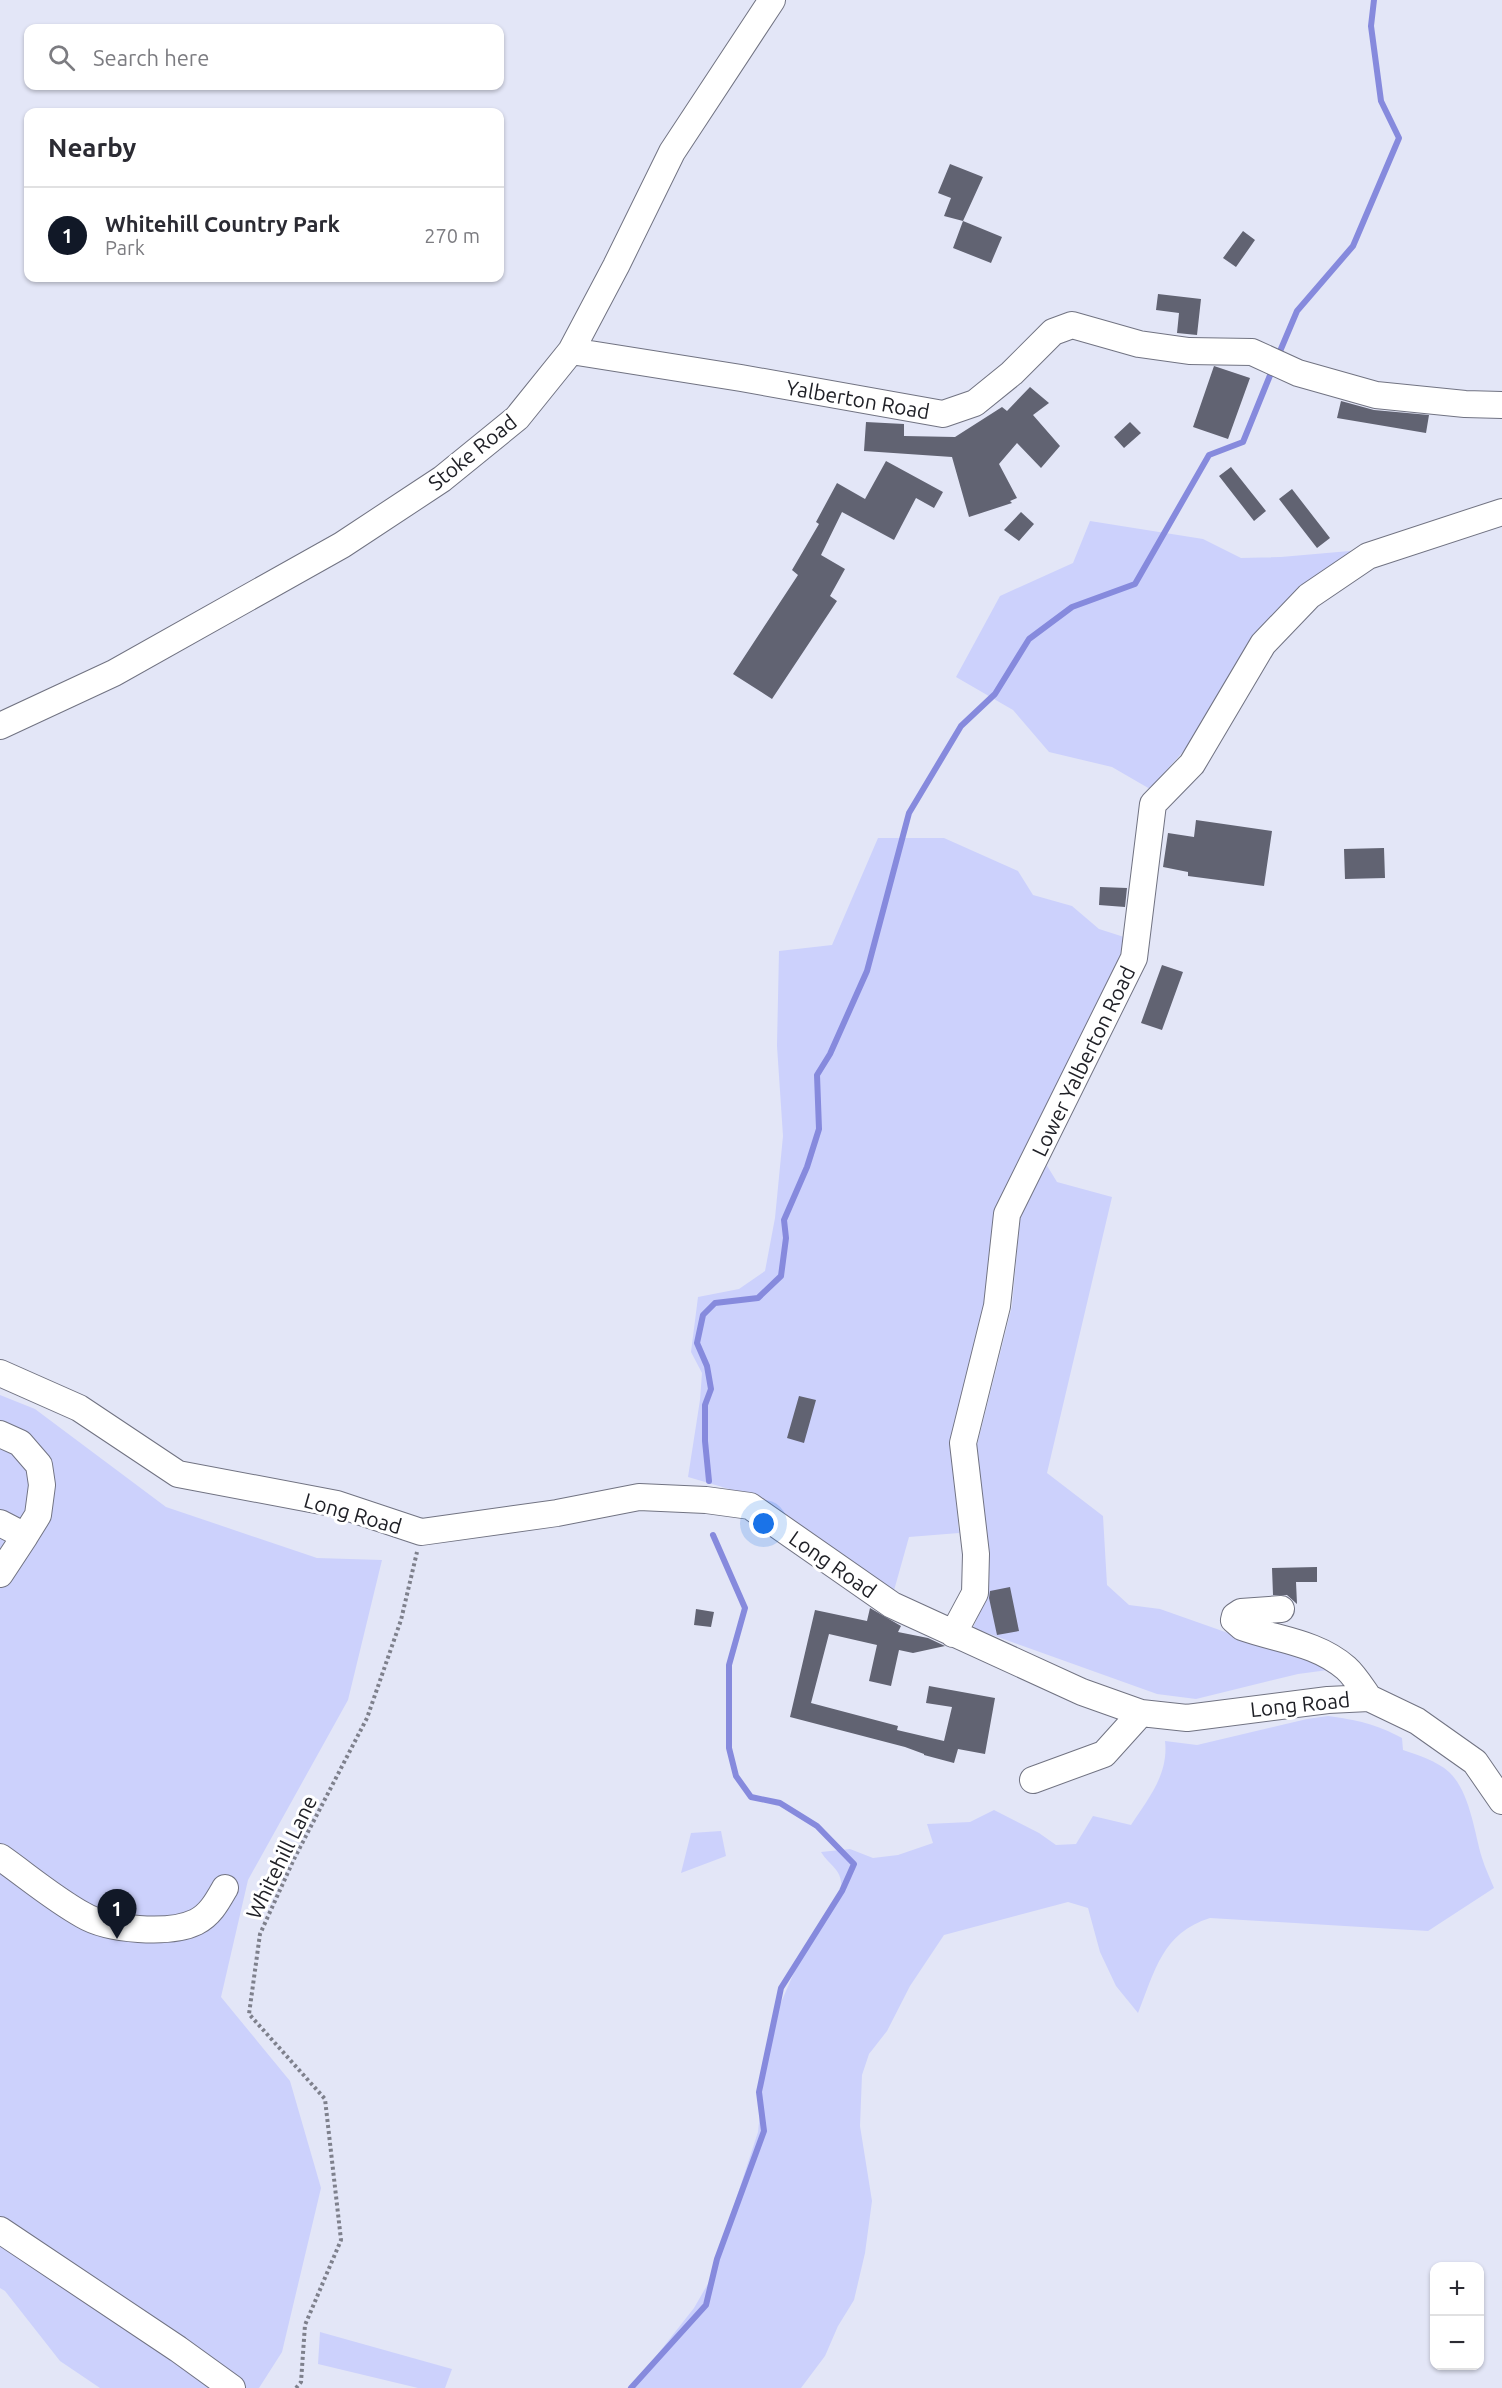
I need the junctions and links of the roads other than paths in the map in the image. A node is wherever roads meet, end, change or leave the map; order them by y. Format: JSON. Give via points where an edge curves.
{"nodes":[{"id":1,"x":772,"y":0,"type":"edge"},
{"id":2,"x":571,"y":351,"type":"junction"},
{"id":3,"x":1502,"y":405,"type":"edge"},
{"id":4,"x":1502,"y":512,"type":"edge"},
{"id":5,"x":0,"y":726,"type":"edge"},
{"id":6,"x":0,"y":1372,"type":"edge"},
{"id":7,"x":0,"y":1434,"type":"edge"},
{"id":8,"x":0,"y":1523,"type":"edge"},
{"id":9,"x":25,"y":1536,"type":"junction"},
{"id":10,"x":0,"y":1574,"type":"edge"},
{"id":11,"x":1281,"y":1609,"type":"dead end"},
{"id":12,"x":953,"y":1634,"type":"junction"},
{"id":13,"x":1369,"y":1698,"type":"junction"},
{"id":14,"x":1141,"y":1713,"type":"junction"},
{"id":15,"x":1034,"y":1780,"type":"dead end"},
{"id":16,"x":1502,"y":1801,"type":"edge"},
{"id":17,"x":0,"y":1857,"type":"edge"},
{"id":18,"x":225,"y":1888,"type":"dead end"},
{"id":19,"x":0,"y":2230,"type":"edge"},
{"id":20,"x":232,"y":2388,"type":"edge"}],
"edges":[{"from":1,"to":2,"type":"street","name":"Stoke Road","via":[[672,152]]},
{"from":2,"to":3,"type":"street","name":"Yalberton Road","via":[[943,414],[975,403],[1053,332],[1072,325],[1139,344],[1189,351],[1252,352],[1298,373],[1376,395]]},
{"from":2,"to":5,"type":"street","name":"Stoke Road","via":[[517,418],[442,478],[351,539],[114,673]]},
{"from":4,"to":12,"type":"street","name":"Lower Yalberton Road","via":[[1368,556],[1309,596],[1263,644],[1192,764],[1153,804],[1134,958],[1007,1214],[997,1306],[963,1443],[976,1554],[975,1593]]},
{"from":6,"to":12,"type":"street","name":"Long Road","via":[[79,1408],[178,1474],[337,1504],[421,1532],[639,1497],[750,1506],[892,1605]]},
{"from":7,"to":9,"type":"street","via":[[20,1443],[39,1465],[42,1485],[38,1515]]},
{"from":8,"to":9,"type":"street"},
{"from":9,"to":10,"type":"street"},
{"from":11,"to":13,"type":"street","via":[[1241,1612],[1234,1620],[1242,1628],[1310,1646],[1327,1655],[1348,1669]]},
{"from":12,"to":14,"type":"street","name":"Long Road","via":[[1082,1692]]},
{"from":13,"to":14,"type":"street","name":"Long Road","via":[[1188,1718]]},
{"from":13,"to":16,"type":"street","name":"Long Road","via":[[1417,1721],[1475,1762]]},
{"from":14,"to":15,"type":"street","via":[[1104,1754]]},
{"from":17,"to":18,"type":"street","via":[[85,1917],[119,1927],[177,1928],[196,1922],[212,1910]]},
{"from":19,"to":20,"type":"street"}]}
